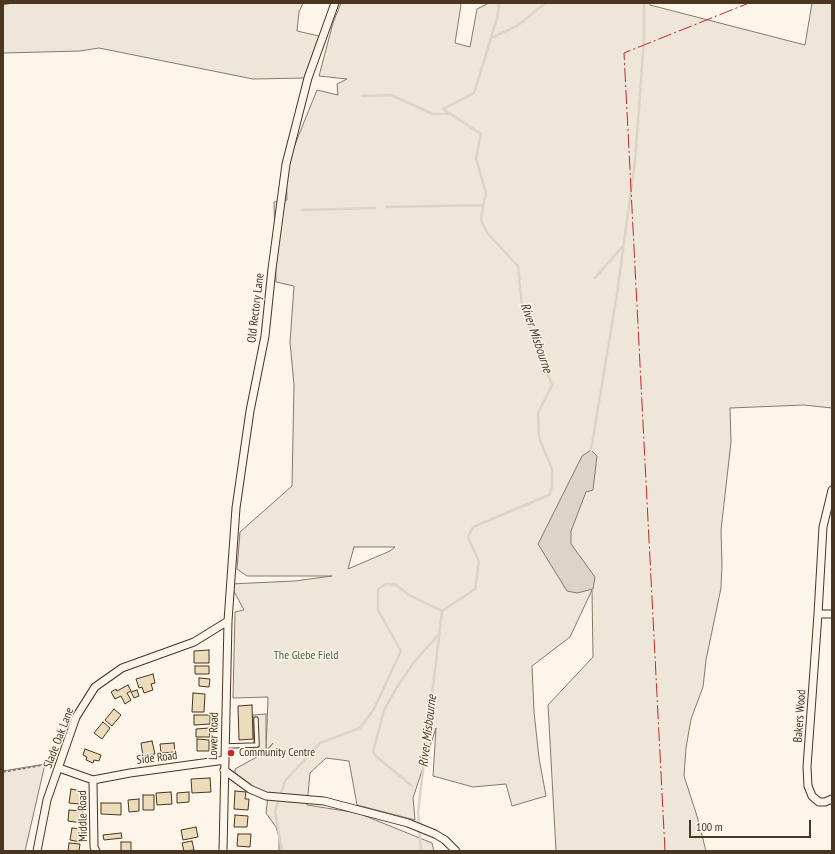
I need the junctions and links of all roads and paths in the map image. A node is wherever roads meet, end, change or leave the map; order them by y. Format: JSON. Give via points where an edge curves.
{"nodes":[{"id":1,"x":335,"y":3,"type":"edge"},
{"id":2,"x":832,"y":490,"type":"edge"},
{"id":3,"x":818,"y":614,"type":"junction"},
{"id":4,"x":832,"y":614,"type":"edge"},
{"id":5,"x":228,"y":621,"type":"junction"},
{"id":6,"x":256,"y":719,"type":"dead end"},
{"id":7,"x":225,"y":746,"type":"junction"},
{"id":8,"x":225,"y":760,"type":"junction"},
{"id":9,"x":59,"y":768,"type":"junction"},
{"id":10,"x":224,"y":770,"type":"junction"},
{"id":11,"x":3,"y":772,"type":"edge"},
{"id":12,"x":94,"y":780,"type":"junction"},
{"id":13,"x":832,"y":799,"type":"edge"},
{"id":14,"x":37,"y":851,"type":"edge"},
{"id":15,"x":96,"y":851,"type":"edge"},
{"id":16,"x":223,"y":851,"type":"edge"},
{"id":17,"x":456,"y":851,"type":"edge"}],
"edges":[{"from":1,"to":5,"type":"street","name":"Old Rectory Lane","via":[[308,78],[286,164],[265,336],[250,411],[236,508]]},
{"from":2,"to":3,"type":"street","name":"Bakers Wood","via":[[823,527]]},
{"from":3,"to":4,"type":"street"},
{"from":3,"to":13,"type":"street","name":"Bakers Wood","via":[[807,767],[808,786],[812,796],[819,802]]},
{"from":5,"to":7,"type":"street","name":"Lower Road"},
{"from":5,"to":9,"type":"street","name":"Slade Oak Lane","via":[[194,642],[122,668],[95,687],[76,717]]},
{"from":6,"to":7,"type":"lane","via":[[257,745]]},
{"from":7,"to":8,"type":"street","name":"Lower Road"},
{"from":8,"to":10,"type":"street","name":"Lower Road"},
{"from":8,"to":12,"type":"street","name":"Side Road"},
{"from":9,"to":11,"type":"path","via":[[50,764]]},
{"from":9,"to":12,"type":"street"},
{"from":9,"to":14,"type":"street","name":"Slade Oak Lane","via":[[47,800]]},
{"from":10,"to":16,"type":"street","name":"Lower Road"},
{"from":10,"to":17,"type":"street","via":[[250,789],[266,796],[324,801],[408,823],[435,834]]},
{"from":12,"to":15,"type":"street","name":"Middle Road"}]}
